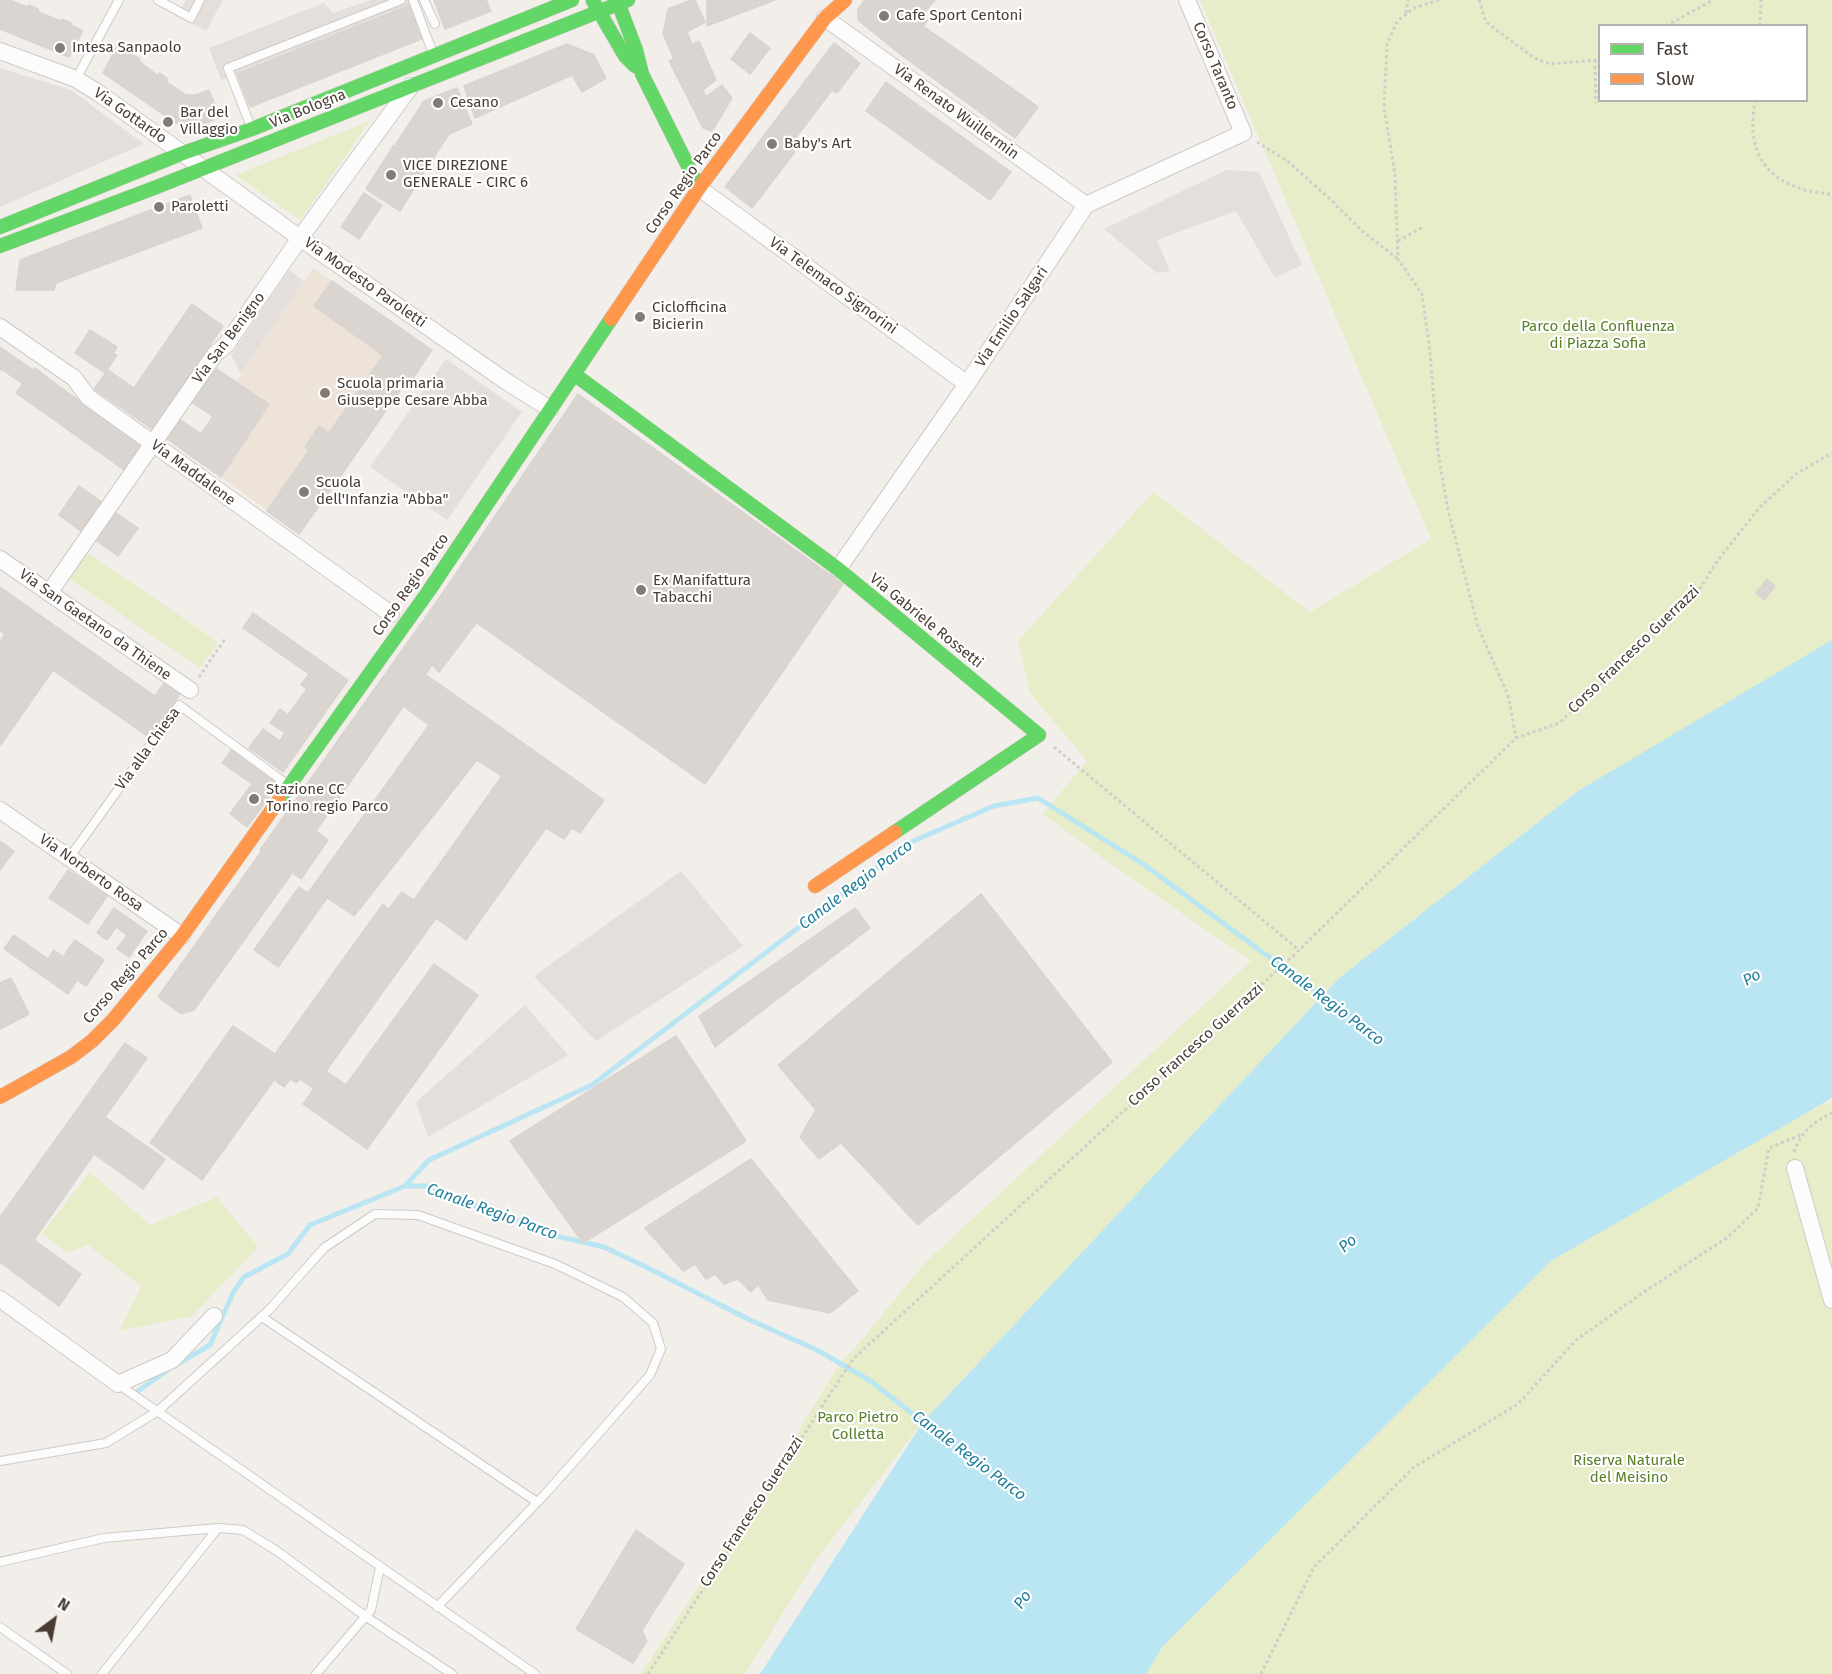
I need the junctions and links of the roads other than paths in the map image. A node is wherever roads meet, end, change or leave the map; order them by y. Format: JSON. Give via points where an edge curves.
{"nodes":[{"id":1,"x":119,"y":0,"type":"edge"},
{"id":2,"x":158,"y":0,"type":"edge"},
{"id":3,"x":200,"y":0,"type":"edge"},
{"id":4,"x":401,"y":0,"type":"edge"},
{"id":5,"x":413,"y":0,"type":"edge"},
{"id":6,"x":424,"y":0,"type":"edge"},
{"id":7,"x":572,"y":0,"type":"edge"},
{"id":8,"x":831,"y":0,"type":"edge"},
{"id":9,"x":845,"y":0,"type":"edge"},
{"id":10,"x":1187,"y":0,"type":"edge"},
{"id":11,"x":621,"y":1,"type":"edge"},
{"id":12,"x":596,"y":6,"type":"edge"},
{"id":13,"x":825,"y":18,"type":"junction"},
{"id":14,"x":435,"y":24,"type":"dead end"},
{"id":15,"x":0,"y":51,"type":"edge"},
{"id":16,"x":434,"y":56,"type":"junction"},
{"id":17,"x":642,"y":74,"type":"junction"},
{"id":18,"x":76,"y":79,"type":"junction"},
{"id":19,"x":412,"y":85,"type":"junction"},
{"id":20,"x":252,"y":129,"type":"junction"},
{"id":21,"x":183,"y":153,"type":"junction"},
{"id":22,"x":204,"y":168,"type":"junction"},
{"id":23,"x":699,"y":188,"type":"junction"},
{"id":24,"x":1086,"y":205,"type":"junction"},
{"id":25,"x":0,"y":227,"type":"edge"},
{"id":26,"x":300,"y":238,"type":"junction"},
{"id":27,"x":0,"y":246,"type":"edge"},
{"id":28,"x":0,"y":327,"type":"edge"},
{"id":29,"x":574,"y":374,"type":"junction"},
{"id":30,"x":967,"y":384,"type":"junction"},
{"id":31,"x":550,"y":409,"type":"junction"},
{"id":32,"x":153,"y":444,"type":"junction"},
{"id":33,"x":0,"y":559,"type":"edge"},
{"id":34,"x":838,"y":569,"type":"junction"},
{"id":35,"x":49,"y":593,"type":"junction"},
{"id":36,"x":391,"y":614,"type":"dead end"},
{"id":37,"x":190,"y":690,"type":"road end"},
{"id":38,"x":290,"y":785,"type":"junction"},
{"id":39,"x":0,"y":810,"type":"edge"},
{"id":40,"x":69,"y":858,"type":"junction"},
{"id":41,"x":815,"y":886,"type":"dead end"},
{"id":42,"x":182,"y":936,"type":"junction"},
{"id":43,"x":0,"y":1097,"type":"edge"},
{"id":44,"x":1795,"y":1168,"type":"road end"},
{"id":45,"x":0,"y":1299,"type":"edge"},
{"id":46,"x":1832,"y":1300,"type":"edge"},
{"id":47,"x":214,"y":1316,"type":"dead end"},
{"id":48,"x":262,"y":1317,"type":"junction"},
{"id":49,"x":118,"y":1384,"type":"junction"},
{"id":50,"x":158,"y":1411,"type":"junction"},
{"id":51,"x":0,"y":1461,"type":"edge"},
{"id":52,"x":537,"y":1502,"type":"junction"},
{"id":53,"x":218,"y":1528,"type":"junction"},
{"id":54,"x":0,"y":1562,"type":"edge"},
{"id":55,"x":380,"y":1567,"type":"junction"},
{"id":56,"x":437,"y":1607,"type":"junction"},
{"id":57,"x":365,"y":1616,"type":"junction"},
{"id":58,"x":0,"y":1628,"type":"edge"},
{"id":59,"x":67,"y":1674,"type":"edge"},
{"id":60,"x":102,"y":1674,"type":"edge"},
{"id":61,"x":316,"y":1674,"type":"edge"},
{"id":62,"x":452,"y":1674,"type":"edge"},
{"id":63,"x":535,"y":1674,"type":"edge"}],
"edges":[{"from":1,"to":18,"type":"lane"},
{"from":2,"to":3,"type":"lane","via":[[191,18]]},
{"from":4,"to":20,"type":"lane","via":[[228,68]]},
{"from":5,"to":16,"type":"lane"},
{"from":6,"to":14,"type":"lane"},
{"from":7,"to":16,"type":"street","name":"Via Bologna"},
{"from":8,"to":13,"type":"street","name":"Corso Regio Parco"},
{"from":9,"to":13,"type":"street","name":"Corso Regio Parco"},
{"from":10,"to":24,"type":"street","name":"Corso Taranto","via":[[1243,133]]},
{"from":11,"to":12,"type":"street","name":"Via Bologna"},
{"from":11,"to":17,"type":"street"},
{"from":12,"to":17,"type":"street","via":[[625,56]]},
{"from":12,"to":19,"type":"street","name":"Via Bologna"},
{"from":13,"to":23,"type":"street","name":"Corso Regio Parco"},
{"from":13,"to":24,"type":"street","name":"Via Renato Wuillermin"},
{"from":15,"to":18,"type":"street","name":"Via Gottardo"},
{"from":16,"to":20,"type":"street","name":"Via Bologna"},
{"from":17,"to":23,"type":"street"},
{"from":18,"to":21,"type":"street","name":"Via Gottardo"},
{"from":19,"to":22,"type":"street","name":"Via Bologna"},
{"from":19,"to":26,"type":"street","name":"Via San Benigno"},
{"from":20,"to":21,"type":"street","name":"Via Bologna"},
{"from":21,"to":22,"type":"street","name":"Via Modesto Paroletti"},
{"from":21,"to":25,"type":"street","name":"Via Bologna"},
{"from":22,"to":26,"type":"street","name":"Via Modesto Paroletti"},
{"from":22,"to":27,"type":"street","name":"Via Bologna"},
{"from":23,"to":29,"type":"street","name":"Corso Regio Parco"},
{"from":23,"to":30,"type":"street","name":"Via Telemaco Signorini"},
{"from":24,"to":30,"type":"street","name":"Via Emilio Salgari"},
{"from":26,"to":31,"type":"street","name":"Via Modesto Paroletti"},
{"from":26,"to":32,"type":"street","name":"Via San Benigno"},
{"from":28,"to":32,"type":"street","name":"Via Maddalene","via":[[74,378],[88,397]]},
{"from":29,"to":31,"type":"street","name":"Corso Regio Parco"},
{"from":29,"to":34,"type":"street","name":"Via Gabriele Rossetti"},
{"from":30,"to":34,"type":"street","name":"Via Emilio Salgari"},
{"from":31,"to":38,"type":"street","name":"Corso Regio Parco","via":[[428,592]]},
{"from":32,"to":35,"type":"street","name":"Via San Benigno"},
{"from":32,"to":36,"type":"street","name":"Via Maddalene"},
{"from":33,"to":35,"type":"street","name":"Via San Gaetano da Thiene"},
{"from":34,"to":41,"type":"street","name":"Via Gabriele Rossetti","via":[[1039,735]]},
{"from":35,"to":37,"type":"street","name":"Via San Gaetano da Thiene"},
{"from":38,"to":40,"type":"lane","name":"Via alla Chiesa","via":[[179,705]]},
{"from":38,"to":42,"type":"street","name":"Corso Regio Parco"},
{"from":39,"to":40,"type":"street","name":"Via Norberto Rosa"},
{"from":40,"to":42,"type":"street","name":"Via Norberto Rosa"},
{"from":42,"to":43,"type":"street","name":"Corso Regio Parco","via":[[93,1041],[71,1058]]},
{"from":44,"to":46,"type":"street"},
{"from":45,"to":49,"type":"street"},
{"from":47,"to":49,"type":"street","via":[[172,1360]]},
{"from":48,"to":50,"type":"lane"},
{"from":48,"to":52,"type":"lane"},
{"from":48,"to":52,"type":"lane","via":[[324,1248],[375,1214],[418,1215],[555,1264],[623,1296],[653,1323],[661,1349],[650,1375]]},
{"from":49,"to":50,"type":"lane"},
{"from":50,"to":51,"type":"lane","via":[[106,1443]]},
{"from":50,"to":55,"type":"lane"},
{"from":52,"to":56,"type":"lane"},
{"from":53,"to":54,"type":"lane","via":[[104,1538]]},
{"from":53,"to":57,"type":"lane","via":[[243,1530]]},
{"from":53,"to":60,"type":"lane"},
{"from":55,"to":56,"type":"lane"},
{"from":55,"to":57,"type":"lane","via":[[371,1610]]},
{"from":56,"to":63,"type":"lane"},
{"from":57,"to":61,"type":"lane"},
{"from":57,"to":62,"type":"lane"},
{"from":58,"to":59,"type":"lane"}]}
